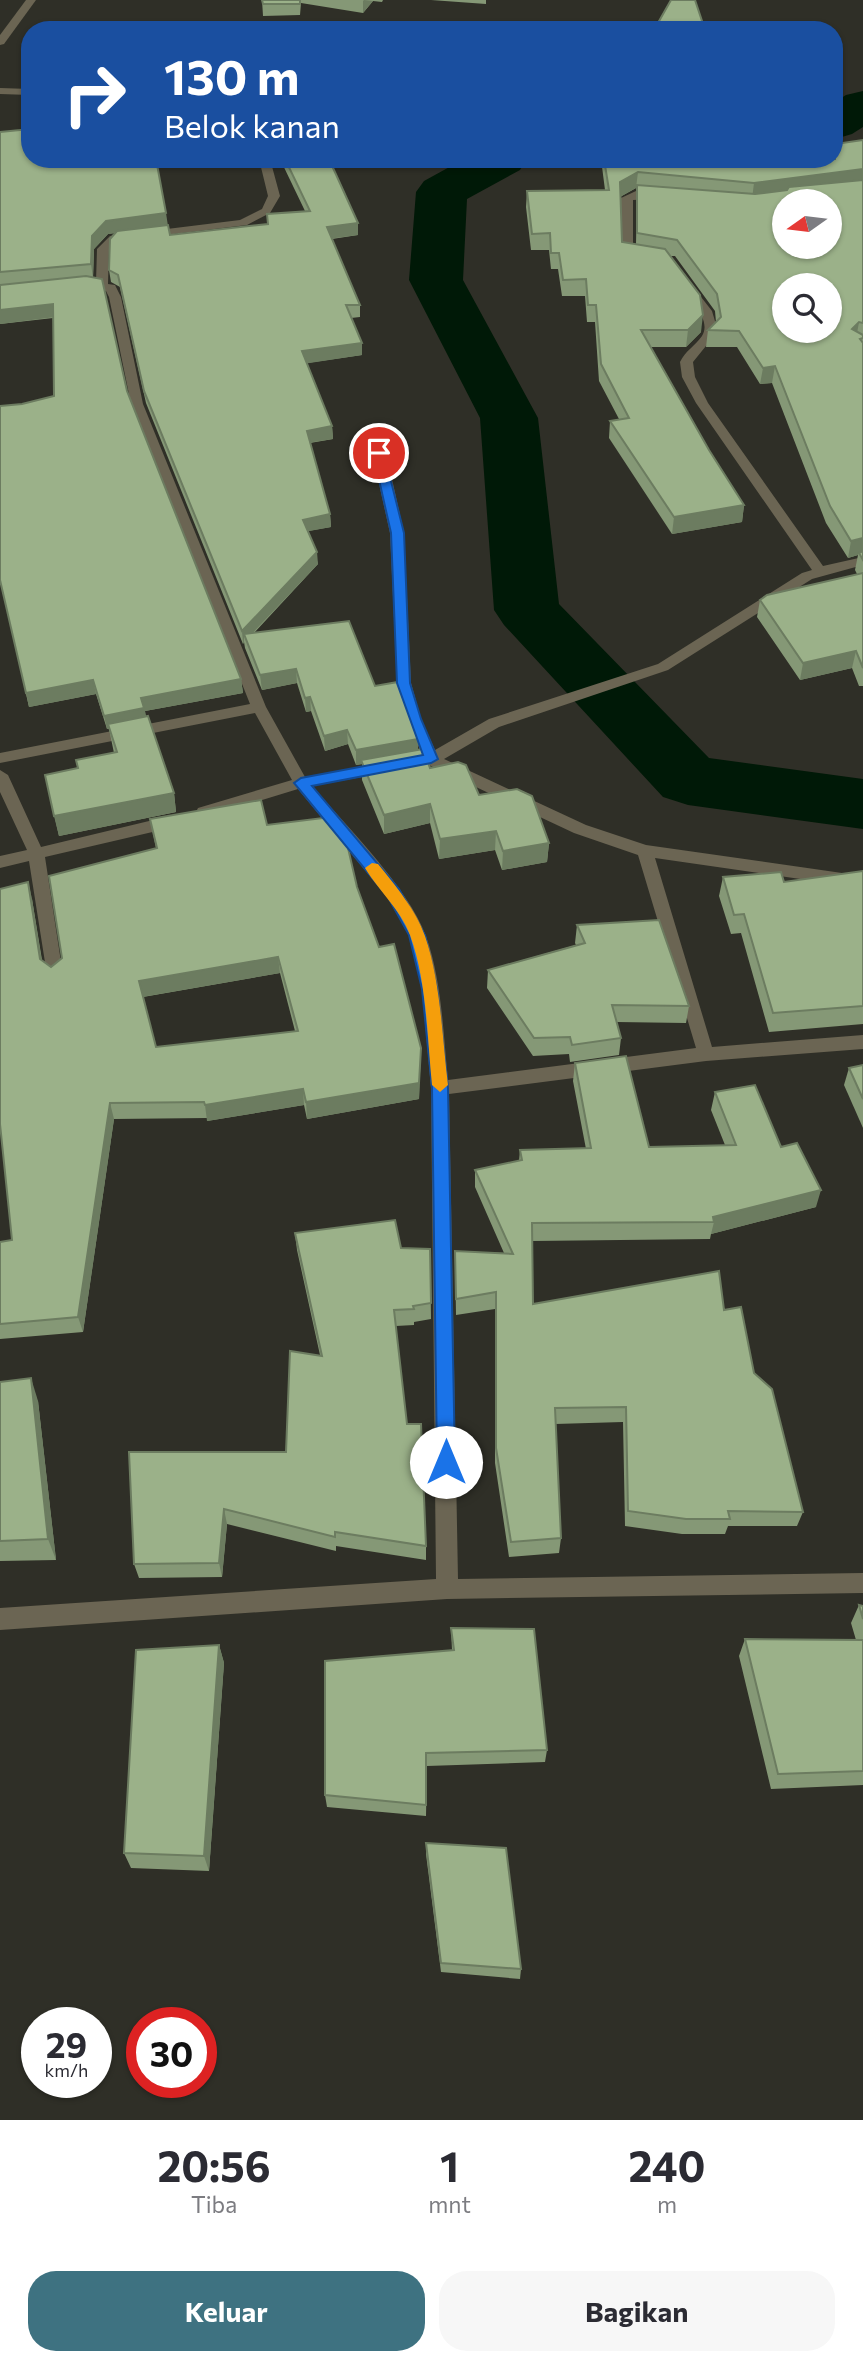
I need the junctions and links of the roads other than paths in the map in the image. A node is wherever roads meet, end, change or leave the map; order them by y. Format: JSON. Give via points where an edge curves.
{"nodes":[{"id":1,"x":32,"y":0,"type":"edge"},
{"id":2,"x":3,"y":32,"type":"edge"},
{"id":3,"x":0,"y":43,"type":"edge"},
{"id":4,"x":0,"y":91,"type":"edge"},
{"id":5,"x":21,"y":92,"type":"edge"},
{"id":6,"x":266,"y":168,"type":"edge"},
{"id":7,"x":673,"y":197,"type":"edge"},
{"id":8,"x":654,"y":259,"type":"edge"},
{"id":9,"x":676,"y":273,"type":"edge"},
{"id":10,"x":102,"y":284,"type":"junction"},
{"id":11,"x":63,"y":285,"type":"edge"},
{"id":12,"x":379,"y":453,"type":"dead end"},
{"id":13,"x":863,"y":561,"type":"edge"},
{"id":14,"x":820,"y":571,"type":"junction"},
{"id":15,"x":259,"y":707,"type":"junction"},
{"id":16,"x":0,"y":758,"type":"edge"},
{"id":17,"x":431,"y":759,"type":"junction"},
{"id":18,"x":0,"y":775,"type":"edge"},
{"id":19,"x":301,"y":783,"type":"junction"},
{"id":20,"x":645,"y":851,"type":"junction"},
{"id":21,"x":36,"y":853,"type":"junction"},
{"id":22,"x":0,"y":862,"type":"edge"},
{"id":23,"x":863,"y":882,"type":"edge"},
{"id":24,"x":55,"y":975,"type":"edge"},
{"id":25,"x":863,"y":1042,"type":"edge"},
{"id":26,"x":705,"y":1054,"type":"junction"},
{"id":27,"x":440,"y":1088,"type":"junction"},
{"id":28,"x":863,"y":1583,"type":"edge"},
{"id":29,"x":447,"y":1590,"type":"junction"},
{"id":30,"x":0,"y":1619,"type":"edge"}],
"edges":[{"from":1,"to":2,"type":"street"},
{"from":2,"to":3,"type":"street"},
{"from":4,"to":5,"type":"street"},
{"from":6,"to":10,"type":"street","via":[[274,196],[266,211],[243,223],[114,238],[103,249]]},
{"from":7,"to":8,"type":"street","via":[[636,194],[627,198],[627,255]]},
{"from":9,"to":14,"type":"street","via":[[706,311],[711,328],[688,356],[689,377],[702,403]]},
{"from":10,"to":11,"type":"street"},
{"from":10,"to":15,"type":"street","via":[[111,288],[114,297],[137,404]]},
{"from":12,"to":17,"type":"street","via":[[397,533],[404,683]]},
{"from":13,"to":14,"type":"street"},
{"from":14,"to":17,"type":"street","via":[[663,667],[494,723]]},
{"from":15,"to":16,"type":"street"},
{"from":15,"to":19,"type":"street"},
{"from":17,"to":19,"type":"street"},
{"from":17,"to":20,"type":"street","via":[[580,829]]},
{"from":18,"to":21,"type":"street"},
{"from":19,"to":21,"type":"street","via":[[178,820]]},
{"from":19,"to":27,"type":"street","via":[[393,893],[417,935],[430,989]]},
{"from":20,"to":23,"type":"street"},
{"from":20,"to":26,"type":"street"},
{"from":21,"to":22,"type":"street"},
{"from":21,"to":24,"type":"street"},
{"from":25,"to":26,"type":"street"},
{"from":26,"to":27,"type":"street"},
{"from":27,"to":29,"type":"street"},
{"from":28,"to":29,"type":"street"},
{"from":29,"to":30,"type":"street"}]}
